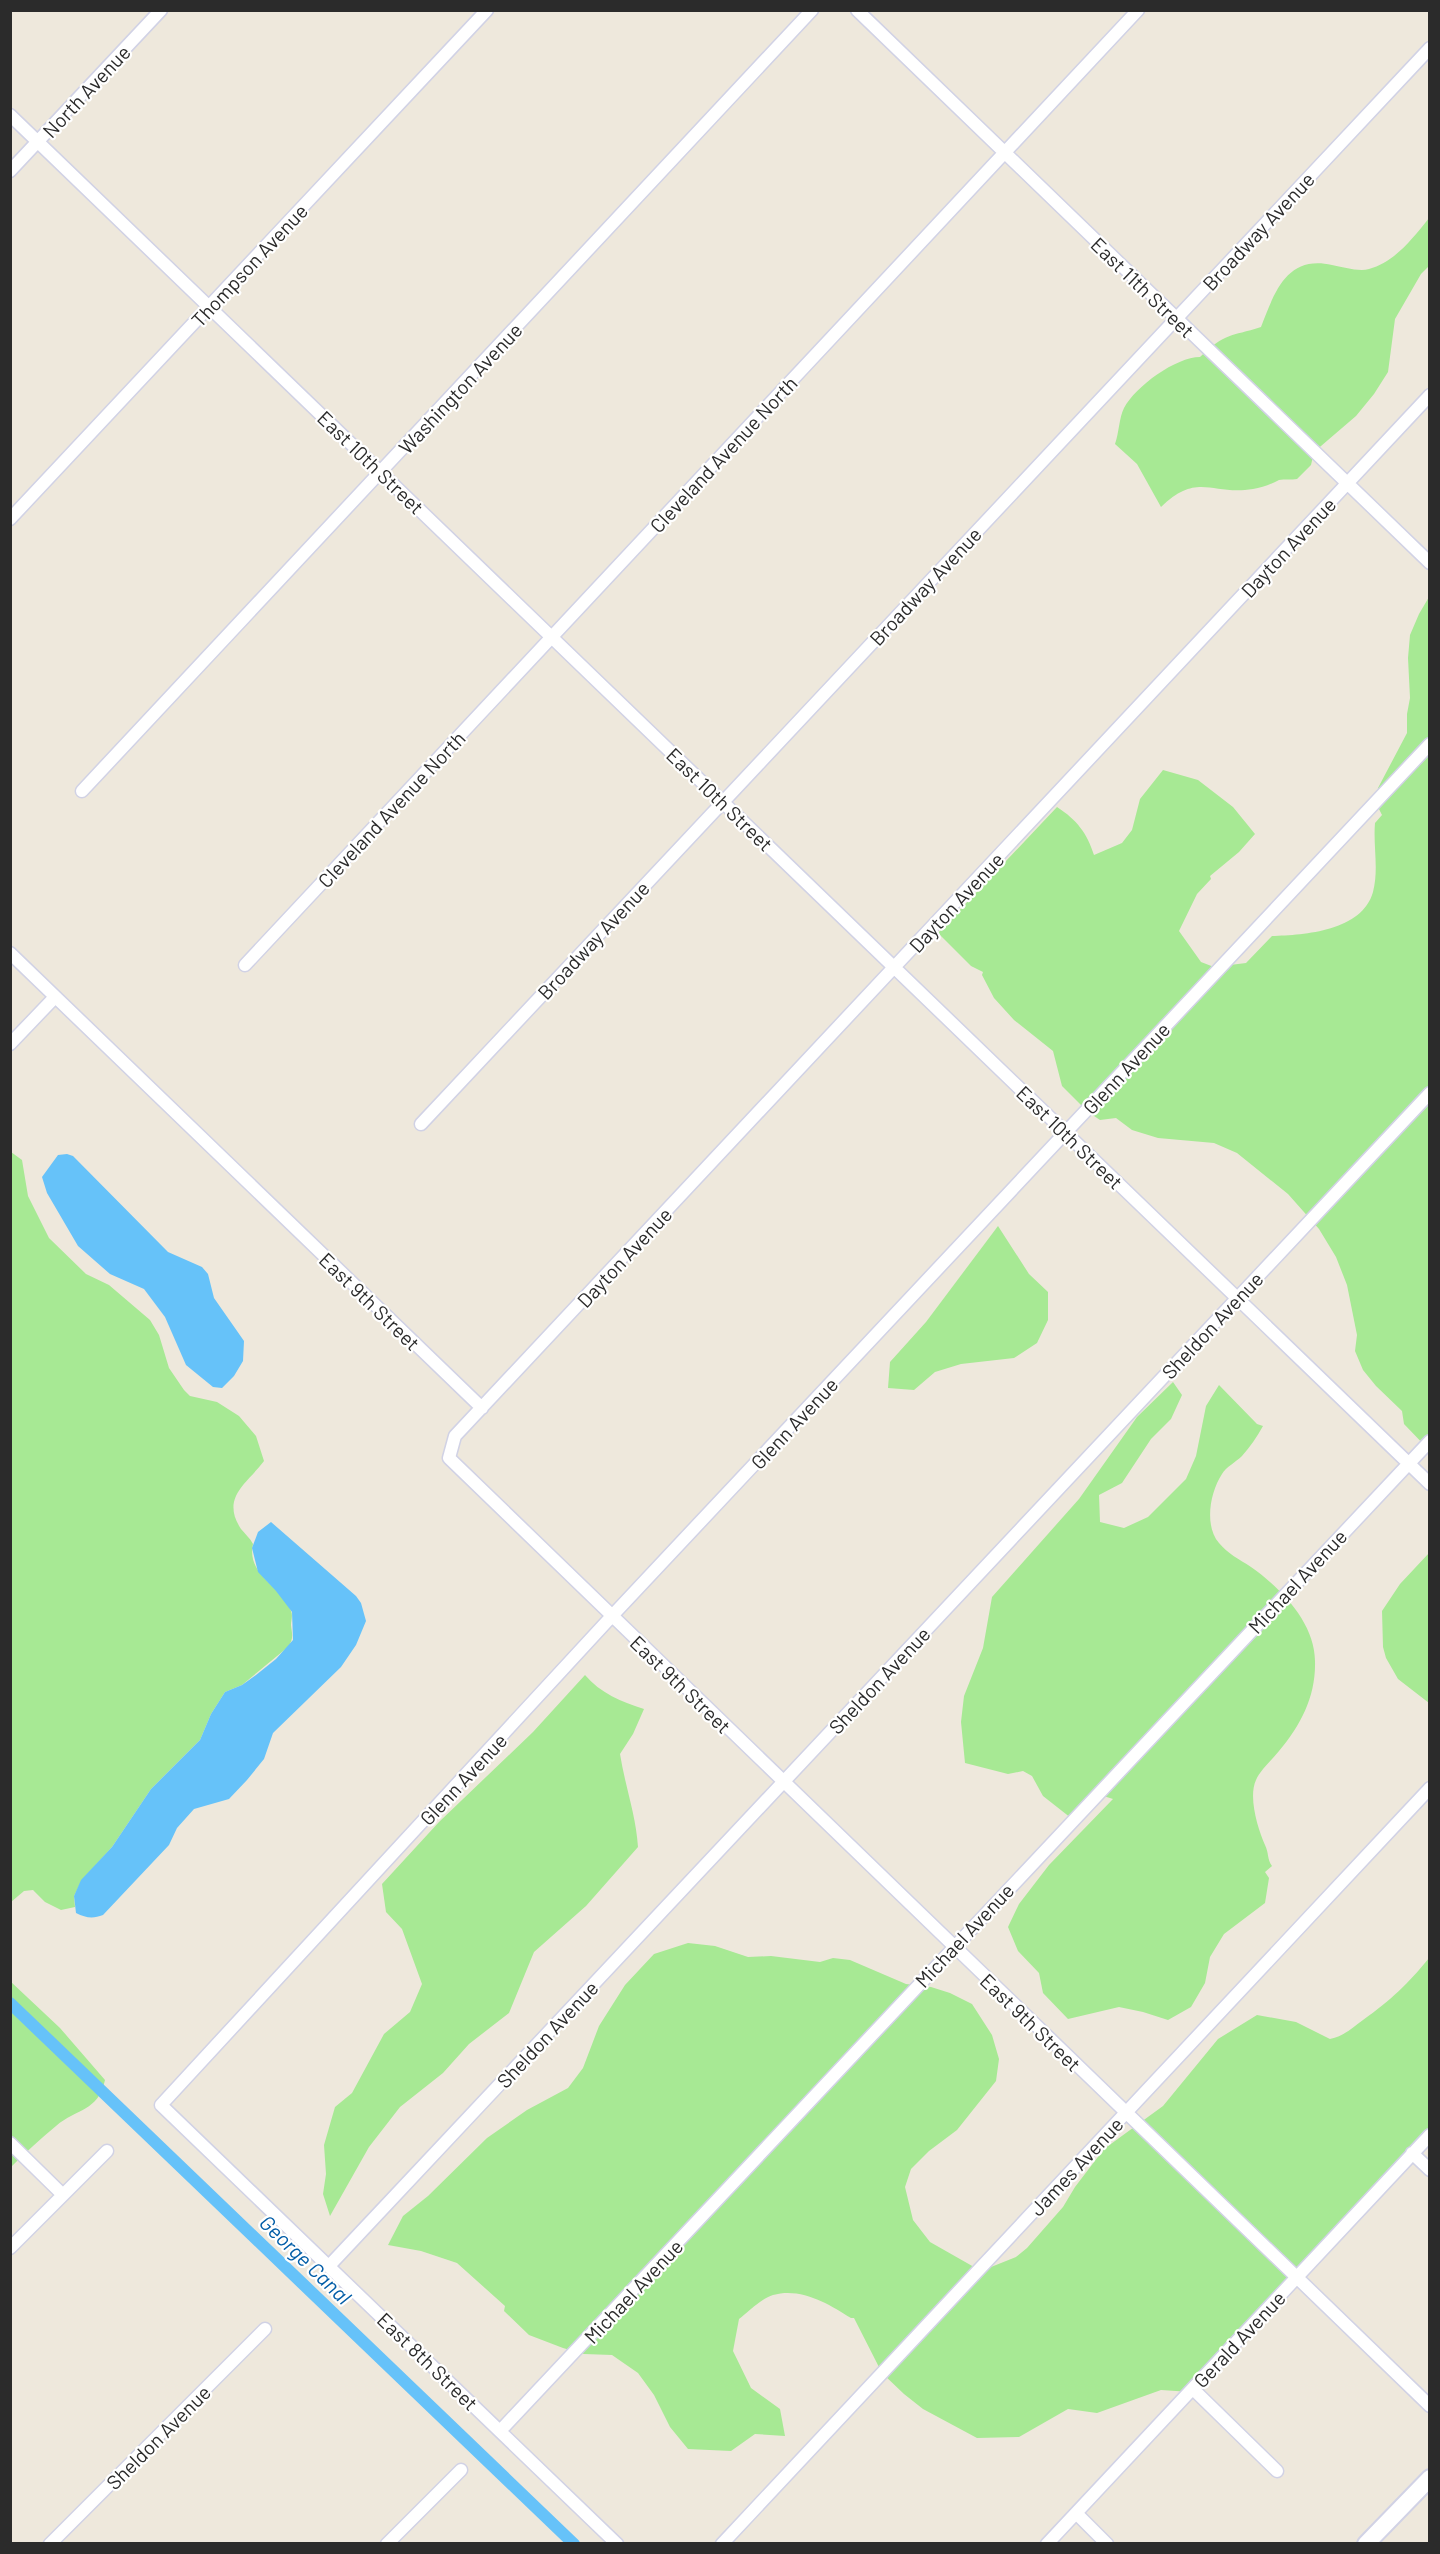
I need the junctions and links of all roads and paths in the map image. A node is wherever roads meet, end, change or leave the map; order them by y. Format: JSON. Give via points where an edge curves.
{"nodes":[{"id":1,"x":161,"y":10,"type":"edge"},
{"id":2,"x":487,"y":10,"type":"edge"},
{"id":3,"x":812,"y":10,"type":"edge"},
{"id":4,"x":857,"y":10,"type":"edge"},
{"id":5,"x":1138,"y":10,"type":"edge"},
{"id":6,"x":1430,"y":48,"type":"edge"},
{"id":7,"x":10,"y":115,"type":"edge"},
{"id":8,"x":38,"y":141,"type":"junction"},
{"id":9,"x":1004,"y":153,"type":"junction"},
{"id":10,"x":10,"y":171,"type":"edge"},
{"id":11,"x":210,"y":307,"type":"junction"},
{"id":12,"x":1176,"y":319,"type":"junction"},
{"id":13,"x":1430,"y":395,"type":"edge"},
{"id":14,"x":381,"y":472,"type":"junction"},
{"id":15,"x":1347,"y":483,"type":"junction"},
{"id":16,"x":10,"y":519,"type":"edge"},
{"id":17,"x":1430,"y":563,"type":"edge"},
{"id":18,"x":552,"y":637,"type":"junction"},
{"id":19,"x":1430,"y":744,"type":"edge"},
{"id":20,"x":82,"y":791,"type":"dead end"},
{"id":21,"x":723,"y":802,"type":"junction"},
{"id":22,"x":10,"y":953,"type":"edge"},
{"id":23,"x":245,"y":965,"type":"dead end"},
{"id":24,"x":895,"y":967,"type":"junction"},
{"id":25,"x":55,"y":997,"type":"junction"},
{"id":26,"x":10,"y":1044,"type":"edge"},
{"id":27,"x":1430,"y":1093,"type":"edge"},
{"id":28,"x":421,"y":1124,"type":"dead end"},
{"id":29,"x":1066,"y":1133,"type":"junction"},
{"id":30,"x":1237,"y":1299,"type":"junction"},
{"id":31,"x":482,"y":1408,"type":"junction"},
{"id":32,"x":1430,"y":1441,"type":"edge"},
{"id":33,"x":1408,"y":1463,"type":"junction"},
{"id":34,"x":1430,"y":1484,"type":"edge"},
{"id":35,"x":611,"y":1617,"type":"junction"},
{"id":36,"x":783,"y":1783,"type":"junction"},
{"id":37,"x":1430,"y":1788,"type":"edge"},
{"id":38,"x":953,"y":1948,"type":"junction"},
{"id":39,"x":161,"y":2105,"type":"joint"},
{"id":40,"x":1125,"y":2113,"type":"junction"},
{"id":41,"x":1430,"y":2135,"type":"edge"},
{"id":42,"x":10,"y":2143,"type":"edge"},
{"id":43,"x":107,"y":2151,"type":"dead end"},
{"id":44,"x":1412,"y":2153,"type":"junction"},
{"id":45,"x":1430,"y":2170,"type":"edge"},
{"id":46,"x":63,"y":2195,"type":"junction"},
{"id":47,"x":10,"y":2248,"type":"edge"},
{"id":48,"x":329,"y":2266,"type":"junction"},
{"id":49,"x":1296,"y":2278,"type":"junction"},
{"id":50,"x":265,"y":2329,"type":"dead end"},
{"id":51,"x":1192,"y":2389,"type":"junction"},
{"id":52,"x":1430,"y":2406,"type":"edge"},
{"id":53,"x":500,"y":2431,"type":"junction"},
{"id":54,"x":461,"y":2470,"type":"dead end"},
{"id":55,"x":1277,"y":2470,"type":"dead end"},
{"id":56,"x":1430,"y":2478,"type":"edge"},
{"id":57,"x":1076,"y":2513,"type":"junction"},
{"id":58,"x":50,"y":2544,"type":"edge"},
{"id":59,"x":387,"y":2544,"type":"edge"},
{"id":60,"x":617,"y":2544,"type":"edge"},
{"id":61,"x":722,"y":2544,"type":"edge"},
{"id":62,"x":1047,"y":2544,"type":"edge"},
{"id":63,"x":1107,"y":2544,"type":"edge"},
{"id":64,"x":1366,"y":2544,"type":"edge"}],
"edges":[{"from":1,"to":8,"type":"street","name":"North Avenue"},
{"from":2,"to":11,"type":"street","name":"Thompson Avenue"},
{"from":3,"to":14,"type":"street","name":"Washington Avenue"},
{"from":4,"to":9,"type":"street","name":"East 11th Street"},
{"from":5,"to":9,"type":"street","name":"Cleveland Avenue North"},
{"from":6,"to":12,"type":"street","name":"Broadway Avenue"},
{"from":7,"to":8,"type":"street","name":"East 10th Street"},
{"from":8,"to":10,"type":"street","name":"North Avenue"},
{"from":8,"to":11,"type":"street","name":"East 10th Street"},
{"from":9,"to":12,"type":"street","name":"East 11th Street"},
{"from":9,"to":18,"type":"street","name":"Cleveland Avenue North"},
{"from":11,"to":14,"type":"street","name":"East 10th Street"},
{"from":11,"to":16,"type":"street","name":"Thompson Avenue"},
{"from":12,"to":15,"type":"street","name":"East 11th Street"},
{"from":12,"to":21,"type":"street","name":"Broadway Avenue"},
{"from":13,"to":15,"type":"street","name":"Dayton Avenue"},
{"from":14,"to":18,"type":"street","name":"East 10th Street"},
{"from":14,"to":20,"type":"street","name":"Washington Avenue"},
{"from":15,"to":17,"type":"street","name":"East 11th Street"},
{"from":15,"to":24,"type":"street","name":"Dayton Avenue"},
{"from":18,"to":21,"type":"street","name":"East 10th Street"},
{"from":18,"to":23,"type":"street","name":"Cleveland Avenue North"},
{"from":19,"to":29,"type":"street","name":"Glenn Avenue"},
{"from":21,"to":24,"type":"street","name":"East 10th Street"},
{"from":21,"to":28,"type":"street","name":"Broadway Avenue"},
{"from":22,"to":25,"type":"street","name":"East 9th Street"},
{"from":24,"to":29,"type":"street","name":"East 10th Street"},
{"from":24,"to":31,"type":"street","name":"Dayton Avenue"},
{"from":25,"to":26,"type":"street"},
{"from":25,"to":31,"type":"street","name":"East 9th Street"},
{"from":27,"to":30,"type":"street","name":"Sheldon Avenue"},
{"from":29,"to":30,"type":"street","name":"East 10th Street"},
{"from":29,"to":35,"type":"street","name":"Glenn Avenue"},
{"from":30,"to":33,"type":"street","name":"East 10th Street"},
{"from":30,"to":36,"type":"street","name":"Sheldon Avenue"},
{"from":31,"to":35,"type":"street","name":"East 9th Street","via":[[455,1436],[449,1458]]},
{"from":32,"to":33,"type":"street","name":"Michael Avenue"},
{"from":33,"to":34,"type":"street","name":"East 10th Street"},
{"from":33,"to":38,"type":"street","name":"Michael Avenue"},
{"from":35,"to":36,"type":"street","name":"East 9th Street"},
{"from":35,"to":39,"type":"street","name":"Glenn Avenue"},
{"from":36,"to":38,"type":"street","name":"East 9th Street"},
{"from":36,"to":48,"type":"street","name":"Sheldon Avenue"},
{"from":37,"to":40,"type":"street","name":"James Avenue"},
{"from":38,"to":40,"type":"street","name":"East 9th Street"},
{"from":38,"to":53,"type":"street","name":"Michael Avenue"},
{"from":39,"to":48,"type":"street","name":"East 8th Street"},
{"from":40,"to":49,"type":"street","name":"East 9th Street"},
{"from":40,"to":61,"type":"street","name":"James Avenue"},
{"from":41,"to":44,"type":"street","name":"Gerald Avenue"},
{"from":42,"to":46,"type":"street"},
{"from":43,"to":46,"type":"street"},
{"from":44,"to":45,"type":"street"},
{"from":44,"to":49,"type":"street","name":"Gerald Avenue"},
{"from":46,"to":47,"type":"street"},
{"from":48,"to":53,"type":"street","name":"East 8th Street"},
{"from":49,"to":51,"type":"street","name":"Gerald Avenue"},
{"from":49,"to":52,"type":"street","name":"East 9th Street"},
{"from":50,"to":58,"type":"street","name":"Sheldon Avenue"},
{"from":51,"to":55,"type":"street"},
{"from":51,"to":57,"type":"street","name":"Gerald Avenue"},
{"from":53,"to":60,"type":"street","name":"East 8th Street"},
{"from":54,"to":59,"type":"street"},
{"from":56,"to":64,"type":"main road"},
{"from":57,"to":62,"type":"street","name":"Gerald Avenue"},
{"from":57,"to":63,"type":"street"}]}
